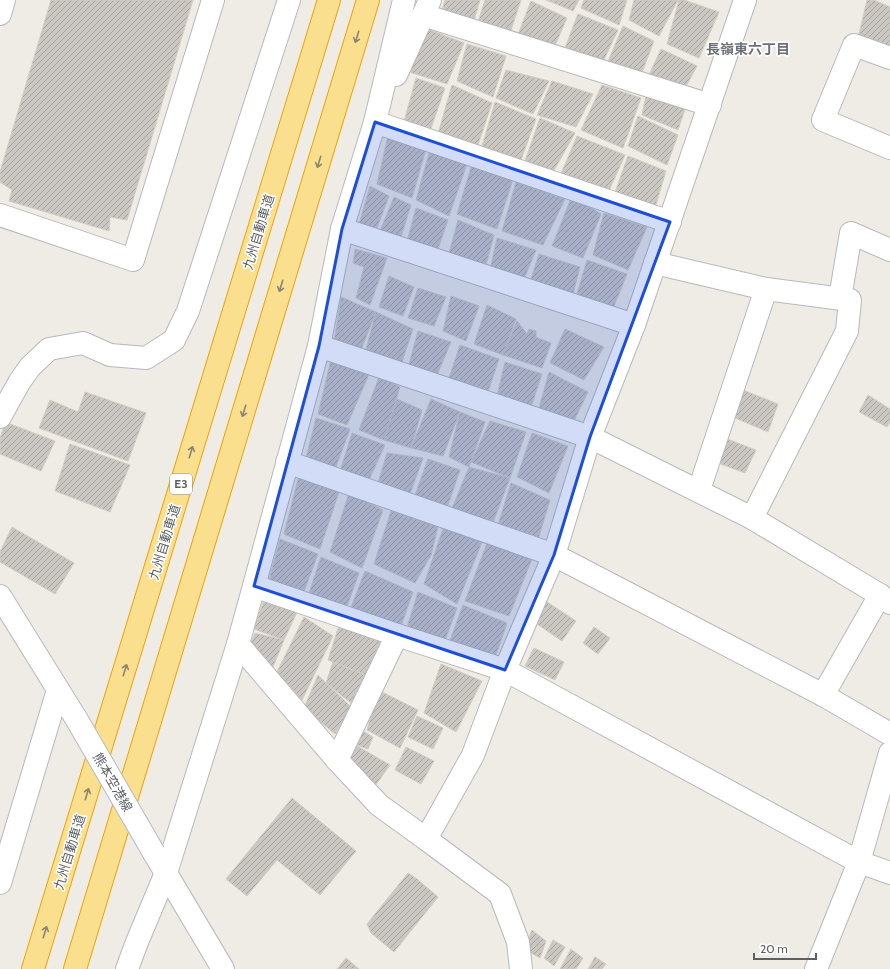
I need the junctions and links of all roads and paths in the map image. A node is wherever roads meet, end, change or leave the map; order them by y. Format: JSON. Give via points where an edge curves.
{"nodes":[{"id":1,"x":4,"y":0,"type":"edge"},
{"id":2,"x":214,"y":0,"type":"edge"},
{"id":3,"x":289,"y":0,"type":"edge"},
{"id":4,"x":329,"y":0,"type":"edge"},
{"id":5,"x":368,"y":0,"type":"edge"},
{"id":6,"x":404,"y":0,"type":"edge"},
{"id":7,"x":740,"y":1,"type":"edge"},
{"id":8,"x":426,"y":8,"type":"edge"},
{"id":9,"x":0,"y":14,"type":"edge"},
{"id":10,"x":890,"y":58,"type":"edge"},
{"id":11,"x":710,"y":106,"type":"junction"},
{"id":12,"x":375,"y":122,"type":"junction"},
{"id":13,"x":890,"y":148,"type":"edge"},
{"id":14,"x":0,"y":215,"type":"edge"},
{"id":15,"x":670,"y":222,"type":"junction"},
{"id":16,"x":342,"y":229,"type":"junction"},
{"id":17,"x":890,"y":250,"type":"edge"},
{"id":18,"x":655,"y":263,"type":"junction"},
{"id":19,"x":766,"y":289,"type":"junction"},
{"id":20,"x":840,"y":298,"type":"junction"},
{"id":21,"x":634,"y":324,"type":"junction"},
{"id":22,"x":319,"y":346,"type":"junction"},
{"id":23,"x":0,"y":417,"type":"edge"},
{"id":24,"x":590,"y":437,"type":"junction"},
{"id":25,"x":287,"y":462,"type":"junction"},
{"id":26,"x":699,"y":490,"type":"junction"},
{"id":27,"x":752,"y":518,"type":"junction"},
{"id":28,"x":554,"y":555,"type":"junction"},
{"id":29,"x":254,"y":586,"type":"junction"},
{"id":30,"x":0,"y":596,"type":"edge"},
{"id":31,"x":885,"y":599,"type":"edge"},
{"id":32,"x":397,"y":635,"type":"junction"},
{"id":33,"x":238,"y":644,"type":"junction"},
{"id":34,"x":505,"y":670,"type":"junction"},
{"id":35,"x":58,"y":690,"type":"junction"},
{"id":36,"x":823,"y":695,"type":"junction"},
{"id":37,"x":890,"y":734,"type":"edge"},
{"id":38,"x":890,"y":754,"type":"edge"},
{"id":39,"x":337,"y":760,"type":"junction"},
{"id":40,"x":426,"y":839,"type":"junction"},
{"id":41,"x":859,"y":862,"type":"junction"},
{"id":42,"x":166,"y":873,"type":"junction"},
{"id":43,"x":890,"y":873,"type":"edge"},
{"id":44,"x":0,"y":884,"type":"edge"},
{"id":45,"x":33,"y":969,"type":"edge"},
{"id":46,"x":75,"y":969,"type":"edge"},
{"id":47,"x":127,"y":969,"type":"edge"},
{"id":48,"x":223,"y":969,"type":"edge"},
{"id":49,"x":521,"y":969,"type":"edge"},
{"id":50,"x":816,"y":969,"type":"edge"}],
"edges":[{"from":1,"to":9,"type":"street"},
{"from":2,"to":14,"type":"street","via":[[133,260]]},
{"from":3,"to":23,"type":"street","via":[[188,311],[174,340],[146,358],[110,355],[84,343],[49,350],[27,371]]},
{"from":45,"to":4,"type":"highway","name":"九州自動車道","number":"E3","one_way":true},
{"from":5,"to":46,"type":"highway","one_way":true},
{"from":6,"to":12,"type":"street"},
{"from":7,"to":11,"type":"street"},
{"from":8,"to":11,"type":"street"},
{"from":8,"to":12,"type":"street"},
{"from":10,"to":13,"type":"street","via":[[854,45],[823,120]]},
{"from":11,"to":15,"type":"street"},
{"from":12,"to":15,"type":"street"},
{"from":12,"to":16,"type":"street"},
{"from":15,"to":18,"type":"street"},
{"from":16,"to":21,"type":"street"},
{"from":16,"to":22,"type":"street"},
{"from":17,"to":20,"type":"street","via":[[851,233]]},
{"from":18,"to":19,"type":"street"},
{"from":18,"to":21,"type":"street"},
{"from":19,"to":20,"type":"street"},
{"from":19,"to":26,"type":"street"},
{"from":20,"to":27,"type":"street","via":[[850,300],[847,331]]},
{"from":21,"to":24,"type":"street"},
{"from":22,"to":24,"type":"street"},
{"from":22,"to":25,"type":"street"},
{"from":24,"to":26,"type":"street"},
{"from":24,"to":28,"type":"street"},
{"from":25,"to":28,"type":"street"},
{"from":25,"to":29,"type":"street"},
{"from":26,"to":27,"type":"street"},
{"from":27,"to":31,"type":"street"},
{"from":28,"to":34,"type":"street"},
{"from":28,"to":36,"type":"street"},
{"from":29,"to":32,"type":"street"},
{"from":29,"to":33,"type":"street"},
{"from":30,"to":35,"type":"street","name":"熊本空港線"},
{"from":31,"to":36,"type":"street"},
{"from":32,"to":34,"type":"street"},
{"from":32,"to":39,"type":"street"},
{"from":33,"to":39,"type":"street"},
{"from":33,"to":42,"type":"street"},
{"from":34,"to":40,"type":"street","via":[[473,755]]},
{"from":34,"to":41,"type":"street"},
{"from":35,"to":42,"type":"street","name":"熊本空港線","bridge":true},
{"from":35,"to":44,"type":"street"},
{"from":36,"to":37,"type":"street"},
{"from":38,"to":41,"type":"street"},
{"from":39,"to":40,"type":"street","via":[[379,806]]},
{"from":40,"to":49,"type":"street","via":[[500,894],[518,942]]},
{"from":41,"to":43,"type":"street"},
{"from":41,"to":50,"type":"street"},
{"from":42,"to":47,"type":"street"},
{"from":42,"to":48,"type":"street","name":"熊本空港線"}]}
